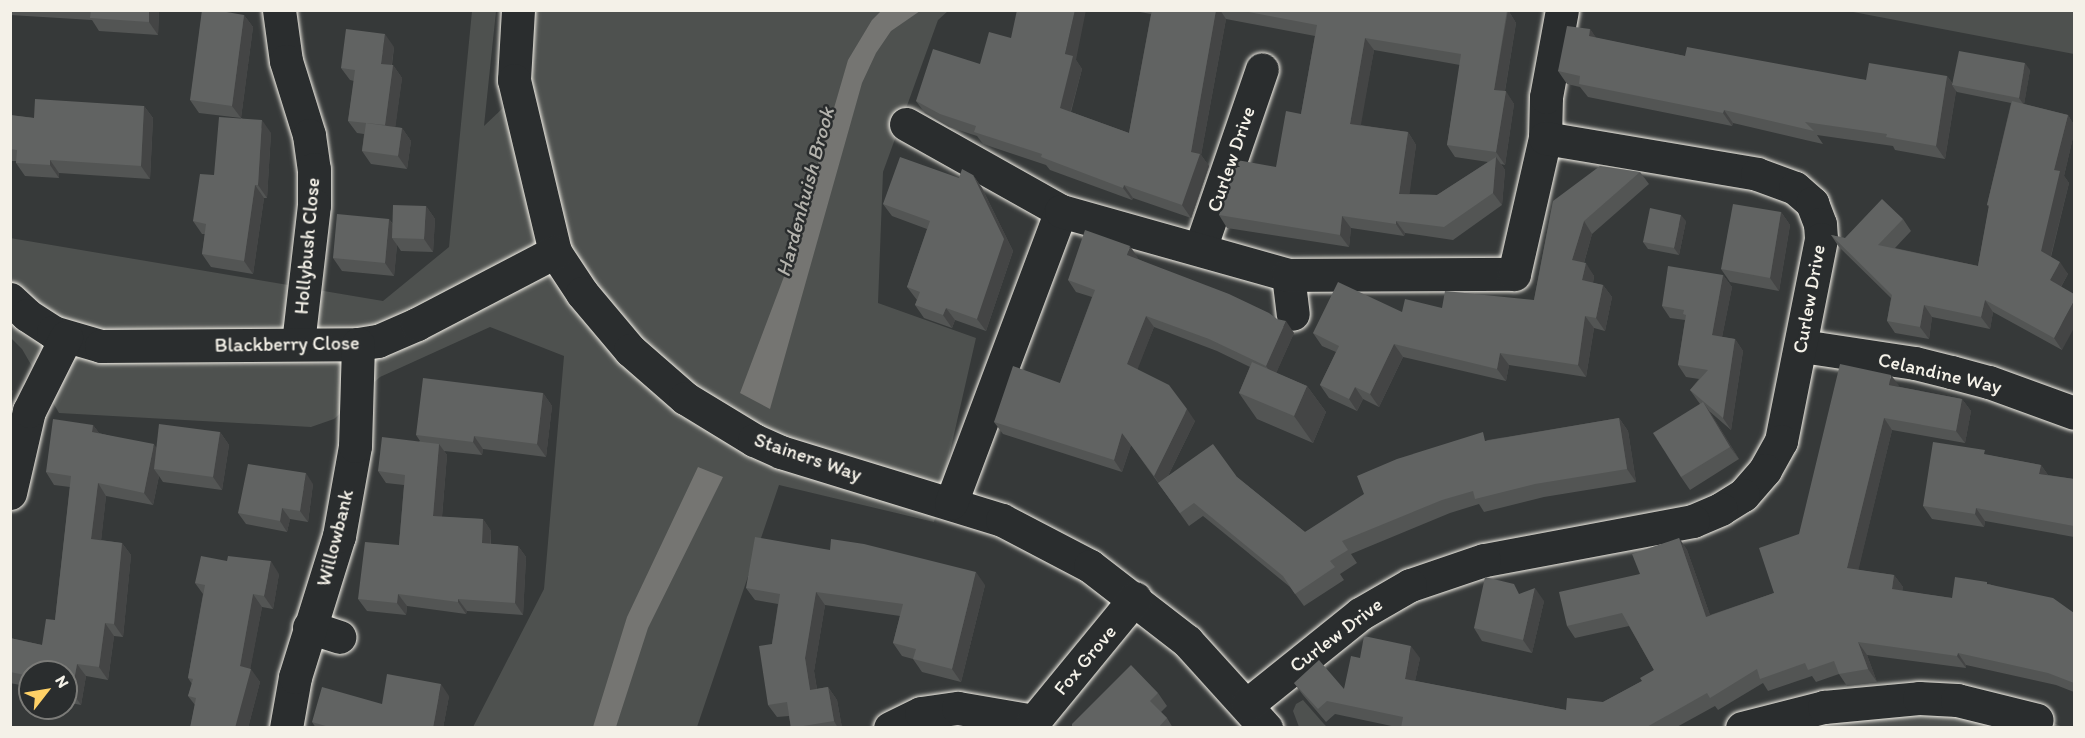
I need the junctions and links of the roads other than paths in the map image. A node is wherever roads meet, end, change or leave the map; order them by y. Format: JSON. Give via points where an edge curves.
{"nodes":[{"id":1,"x":279,"y":10,"type":"edge"},
{"id":2,"x":518,"y":10,"type":"edge"},
{"id":3,"x":1562,"y":10,"type":"edge"},
{"id":4,"x":1262,"y":69,"type":"dead end"},
{"id":5,"x":906,"y":124,"type":"dead end"},
{"id":6,"x":1545,"y":138,"type":"junction"},
{"id":7,"x":1061,"y":211,"type":"junction"},
{"id":8,"x":1200,"y":249,"type":"junction"},
{"id":9,"x":555,"y":252,"type":"junction"},
{"id":10,"x":1288,"y":275,"type":"junction"},
{"id":11,"x":10,"y":299,"type":"edge"},
{"id":12,"x":1293,"y":314,"type":"dead end"},
{"id":13,"x":66,"y":337,"type":"junction"},
{"id":14,"x":298,"y":343,"type":"junction"},
{"id":15,"x":358,"y":344,"type":"junction"},
{"id":16,"x":1802,"y":346,"type":"junction"},
{"id":17,"x":2074,"y":413,"type":"edge"},
{"id":18,"x":10,"y":493,"type":"edge"},
{"id":19,"x":951,"y":503,"type":"junction"},
{"id":20,"x":1135,"y":598,"type":"junction"},
{"id":21,"x":1257,"y":716,"type":"edge"},
{"id":22,"x":1999,"y":719,"type":"edge"},
{"id":23,"x":2037,"y":720,"type":"dead end"},
{"id":24,"x":1035,"y":724,"type":"edge"},
{"id":25,"x":286,"y":728,"type":"edge"},
{"id":26,"x":890,"y":728,"type":"edge"},
{"id":27,"x":1742,"y":728,"type":"edge"}],
"edges":[{"from":1,"to":14,"type":"street","name":"Hollybush Close","via":[[286,61],[309,135],[314,169],[314,205]]},
{"from":2,"to":9,"type":"street","name":"Stainers Way","via":[[514,80]]},
{"from":3,"to":6,"type":"street","via":[[1546,97]]},
{"from":4,"to":8,"type":"street","name":"Curlew Drive"},
{"from":5,"to":7,"type":"street"},
{"from":6,"to":10,"type":"street","via":[[1514,274]]},
{"from":6,"to":16,"type":"street","name":"Curlew Drive","via":[[1757,174],[1804,195],[1817,214],[1821,238]]},
{"from":7,"to":8,"type":"street"},
{"from":7,"to":19,"type":"street"},
{"from":8,"to":10,"type":"street"},
{"from":9,"to":15,"type":"street","name":"Blackberry Close","via":[[417,324]]},
{"from":9,"to":19,"type":"street","name":"Stainers Way","via":[[582,293],[630,350],[685,398],[724,423],[782,452]]},
{"from":10,"to":12,"type":"street"},
{"from":11,"to":13,"type":"street","name":"Blackberry Close","via":[[27,315]]},
{"from":13,"to":14,"type":"street","name":"Blackberry Close","via":[[101,346],[136,347]]},
{"from":13,"to":18,"type":"street","via":[[29,411]]},
{"from":14,"to":15,"type":"street","name":"Blackberry Close"},
{"from":15,"to":25,"type":"street","name":"Willowbank","via":[[355,446],[339,536],[327,578],[324,632],[295,676]]},
{"from":16,"to":17,"type":"street","name":"Celandine Way","via":[[1915,363],[1989,382]]},
{"from":16,"to":21,"type":"street","name":"Curlew Drive","via":[[1781,441],[1765,471],[1732,503],[1693,520],[1484,560],[1410,585],[1360,614]]},
{"from":19,"to":20,"type":"street","name":"Stainers Way","via":[[1002,520],[1047,542]]},
{"from":20,"to":21,"type":"street","name":"Stainers Way","via":[[1187,641]]},
{"from":20,"to":24,"type":"street","name":"Fox Grove"},
{"from":22,"to":23,"type":"street"},
{"from":22,"to":27,"type":"street","via":[[1957,700],[1919,698],[1824,707]]},
{"from":24,"to":26,"type":"street","name":"Fox Grove","via":[[958,708],[921,713]]}]}
